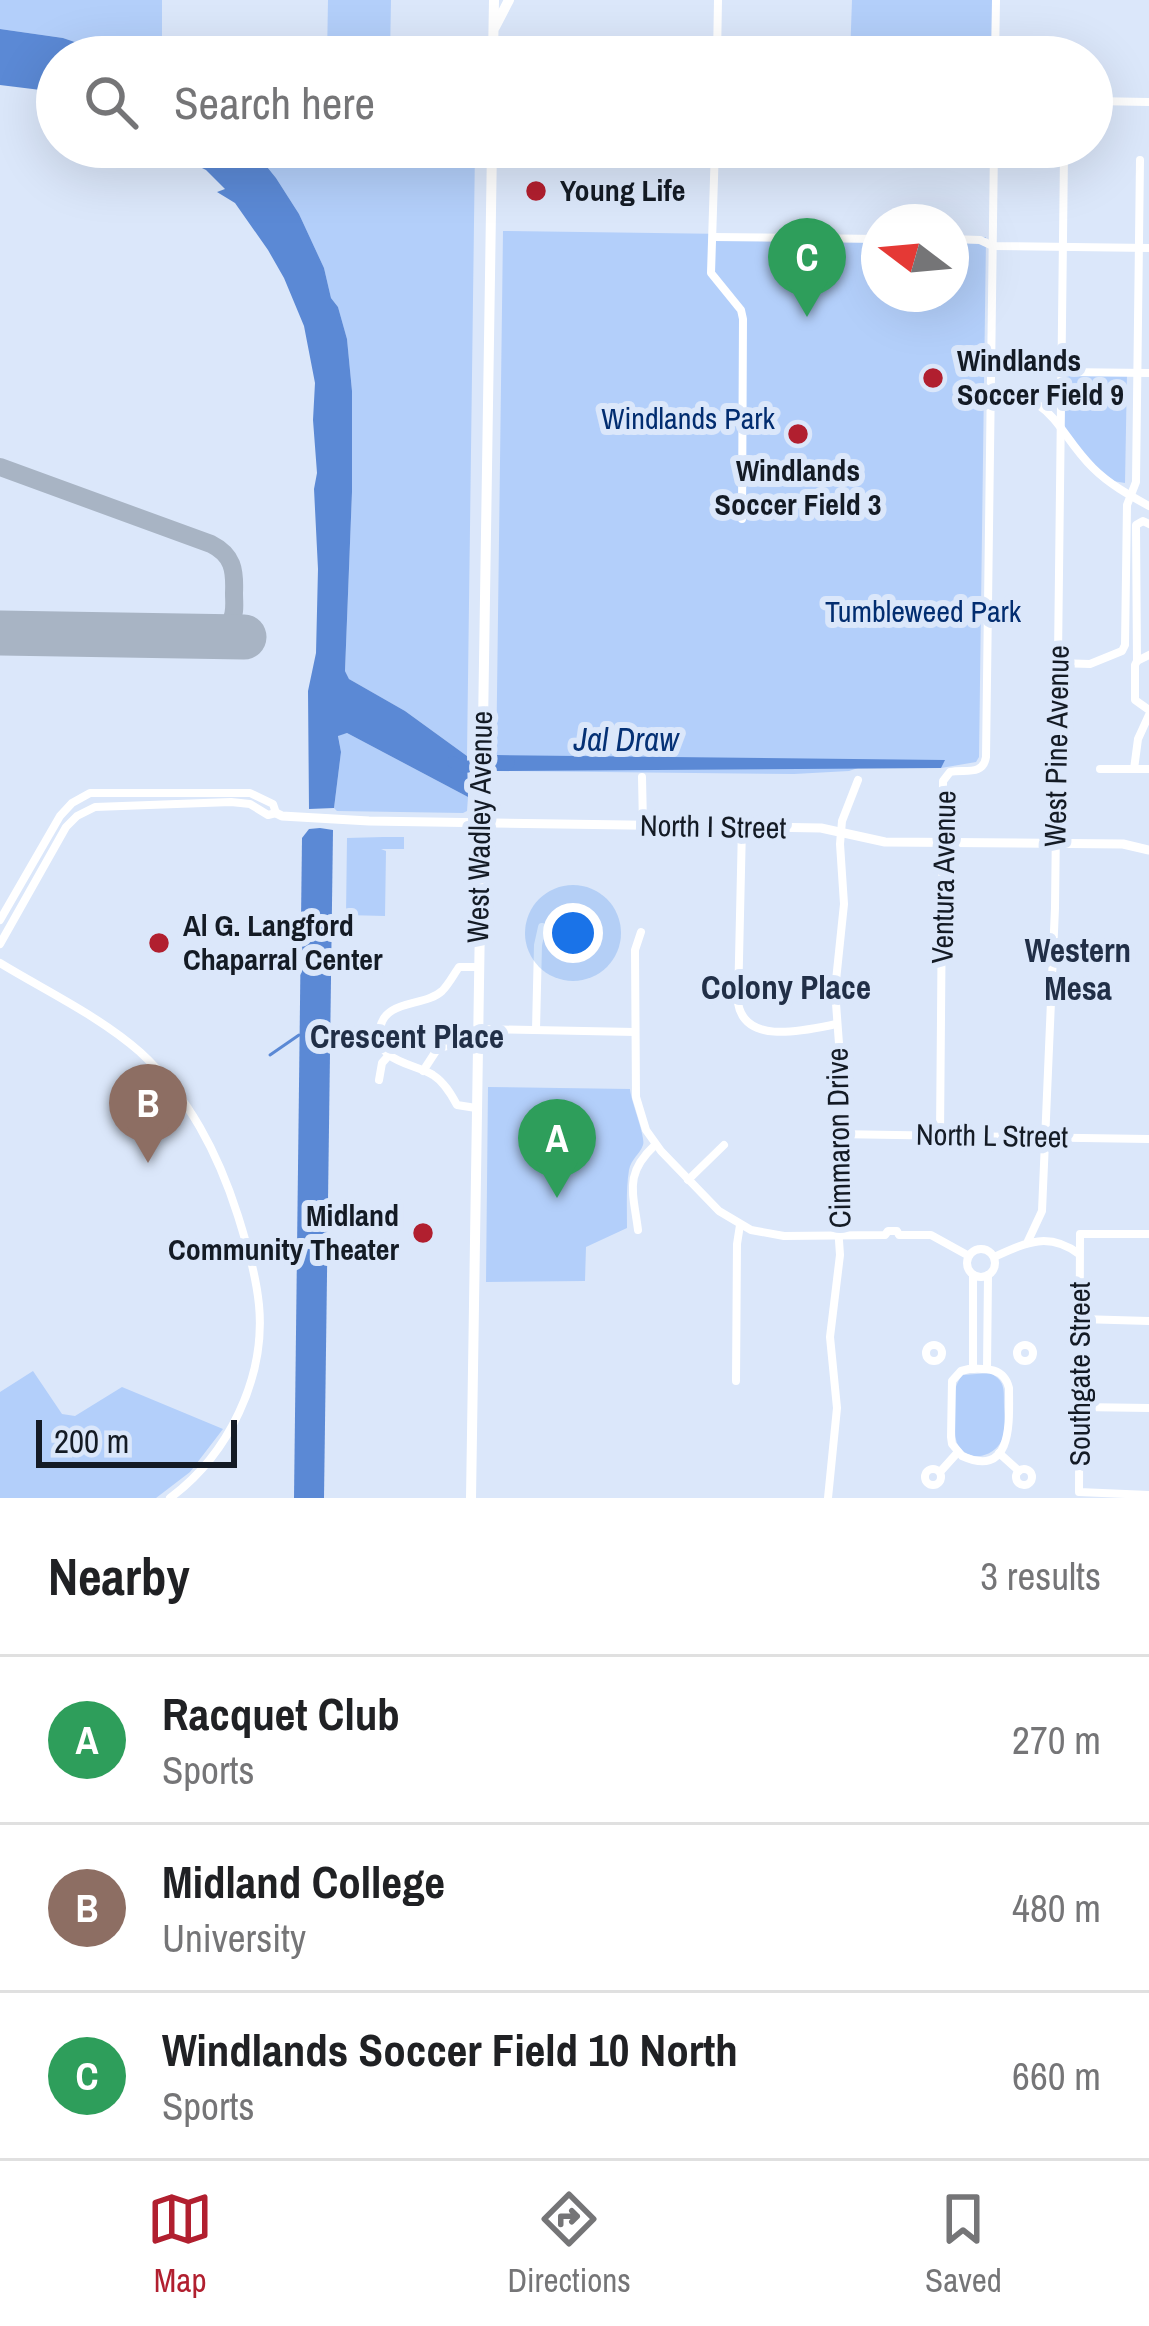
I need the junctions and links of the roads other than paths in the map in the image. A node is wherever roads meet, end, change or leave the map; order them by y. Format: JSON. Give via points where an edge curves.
{"nodes":[{"id":1,"x":494,"y":0,"type":"edge"},
{"id":2,"x":509,"y":0,"type":"edge"},
{"id":3,"x":718,"y":0,"type":"edge"},
{"id":4,"x":996,"y":0,"type":"edge"},
{"id":5,"x":494,"y":29,"type":"junction"},
{"id":6,"x":494,"y":36,"type":"edge"},
{"id":7,"x":717,"y":36,"type":"edge"},
{"id":8,"x":995,"y":36,"type":"edge"},
{"id":9,"x":1113,"y":101,"type":"edge"},
{"id":10,"x":1149,"y":102,"type":"edge"},
{"id":11,"x":1139,"y":160,"type":"dead end"},
{"id":12,"x":492,"y":168,"type":"edge"},
{"id":13,"x":715,"y":168,"type":"edge"},
{"id":14,"x":994,"y":168,"type":"edge"},
{"id":15,"x":1064,"y":168,"type":"edge"},
{"id":16,"x":714,"y":237,"type":"junction"},
{"id":17,"x":861,"y":239,"type":"edge"},
{"id":18,"x":969,"y":239,"type":"edge"},
{"id":19,"x":993,"y":246,"type":"junction"},
{"id":20,"x":1063,"y":247,"type":"junction"},
{"id":21,"x":1144,"y":248,"type":"edge"},
{"id":22,"x":1061,"y":372,"type":"junction"},
{"id":23,"x":1137,"y":373,"type":"junction"},
{"id":24,"x":1149,"y":373,"type":"edge"},
{"id":25,"x":991,"y":395,"type":"junction"},
{"id":26,"x":1061,"y":428,"type":"junction"},
{"id":27,"x":1130,"y":495,"type":"junction"},
{"id":28,"x":1149,"y":506,"type":"edge"},
{"id":29,"x":742,"y":519,"type":"dead end"},
{"id":30,"x":1149,"y":524,"type":"edge"},
{"id":31,"x":1149,"y":655,"type":"edge"},
{"id":32,"x":1137,"y":661,"type":"junction"},
{"id":33,"x":1058,"y":663,"type":"junction"},
{"id":34,"x":1149,"y":712,"type":"edge"},
{"id":35,"x":1100,"y":769,"type":"dead end"},
{"id":36,"x":1134,"y":769,"type":"junction"},
{"id":37,"x":1149,"y":769,"type":"edge"},
{"id":38,"x":642,"y":776,"type":"dead end"},
{"id":39,"x":858,"y":780,"type":"dead end"},
{"id":40,"x":163,"y":792,"type":"junction"},
{"id":41,"x":162,"y":803,"type":"junction"},
{"id":42,"x":276,"y":813,"type":"junction"},
{"id":43,"x":480,"y":823,"type":"junction"},
{"id":44,"x":643,"y":826,"type":"junction"},
{"id":45,"x":742,"y":827,"type":"junction"},
{"id":46,"x":841,"y":832,"type":"junction"},
{"id":47,"x":943,"y":843,"type":"junction"},
{"id":48,"x":1055,"y":844,"type":"junction"},
{"id":49,"x":1149,"y":850,"type":"edge"},
{"id":50,"x":0,"y":920,"type":"edge"},
{"id":51,"x":542,"y":927,"type":"dead end"},
{"id":52,"x":641,"y":932,"type":"dead end"},
{"id":53,"x":0,"y":944,"type":"edge"},
{"id":54,"x":0,"y":964,"type":"edge"},
{"id":55,"x":478,"y":967,"type":"junction"},
{"id":56,"x":837,"y":1024,"type":"junction"},
{"id":57,"x":477,"y":1029,"type":"junction"},
{"id":58,"x":536,"y":1030,"type":"junction"},
{"id":59,"x":635,"y":1032,"type":"junction"},
{"id":60,"x":447,"y":1046,"type":"dead end"},
{"id":61,"x":389,"y":1055,"type":"junction"},
{"id":62,"x":423,"y":1071,"type":"junction"},
{"id":63,"x":379,"y":1080,"type":"dead end"},
{"id":64,"x":476,"y":1108,"type":"junction"},
{"id":65,"x":836,"y":1134,"type":"junction"},
{"id":66,"x":940,"y":1136,"type":"junction"},
{"id":67,"x":1044,"y":1137,"type":"junction"},
{"id":68,"x":1149,"y":1138,"type":"edge"},
{"id":69,"x":655,"y":1144,"type":"junction"},
{"id":70,"x":724,"y":1145,"type":"dead end"},
{"id":71,"x":688,"y":1180,"type":"junction"},
{"id":72,"x":740,"y":1226,"type":"junction"},
{"id":73,"x":638,"y":1230,"type":"dead end"},
{"id":74,"x":840,"y":1234,"type":"junction"},
{"id":75,"x":1149,"y":1234,"type":"edge"},
{"id":76,"x":1028,"y":1241,"type":"junction"},
{"id":77,"x":1080,"y":1255,"type":"junction"},
{"id":78,"x":969,"y":1256,"type":"junction"},
{"id":79,"x":994,"y":1257,"type":"junction"},
{"id":80,"x":974,"y":1275,"type":"junction"},
{"id":81,"x":988,"y":1275,"type":"junction"},
{"id":82,"x":1080,"y":1319,"type":"junction"},
{"id":83,"x":1149,"y":1321,"type":"edge"},
{"id":84,"x":973,"y":1369,"type":"junction"},
{"id":85,"x":987,"y":1369,"type":"junction"},
{"id":86,"x":736,"y":1381,"type":"dead end"},
{"id":87,"x":1079,"y":1407,"type":"junction"},
{"id":88,"x":1149,"y":1408,"type":"edge"},
{"id":89,"x":958,"y":1452,"type":"junction"},
{"id":90,"x":1000,"y":1453,"type":"junction"},
{"id":91,"x":1018,"y":1471,"type":"dead end"},
{"id":92,"x":940,"y":1472,"type":"dead end"},
{"id":93,"x":1149,"y":1495,"type":"edge"},
{"id":94,"x":170,"y":1498,"type":"edge"},
{"id":95,"x":471,"y":1498,"type":"edge"},
{"id":96,"x":828,"y":1498,"type":"edge"}],
"edges":[{"from":1,"to":5,"type":"main road"},
{"from":2,"to":5,"type":"main road"},
{"from":3,"to":7,"type":"street"},
{"from":4,"to":8,"type":"street"},
{"from":5,"to":6,"type":"main road"},
{"from":9,"to":10,"type":"street"},
{"from":11,"to":21,"type":"street"},
{"from":12,"to":43,"type":"main road","name":"West Wadley Avenue"},
{"from":13,"to":16,"type":"street"},
{"from":14,"to":19,"type":"street","name":"Ventura Avenue"},
{"from":15,"to":20,"type":"street","name":"West Pine Avenue"},
{"from":16,"to":17,"type":"street"},
{"from":16,"to":29,"type":"street","via":[[711,273],[743,319]]},
{"from":18,"to":19,"type":"street"},
{"from":19,"to":20,"type":"street"},
{"from":19,"to":25,"type":"street","name":"Ventura Avenue"},
{"from":20,"to":21,"type":"street"},
{"from":20,"to":22,"type":"street","name":"West Pine Avenue"},
{"from":21,"to":23,"type":"street"},
{"from":22,"to":23,"type":"street"},
{"from":22,"to":26,"type":"street","name":"West Pine Avenue"},
{"from":23,"to":24,"type":"street"},
{"from":23,"to":27,"type":"street"},
{"from":25,"to":26,"type":"street","via":[[1030,399]]},
{"from":25,"to":47,"type":"street","name":"Ventura Avenue","via":[[986,757],[978,770],[944,777]]},
{"from":26,"to":27,"type":"street"},
{"from":26,"to":33,"type":"street","name":"West Pine Avenue"},
{"from":27,"to":28,"type":"street"},
{"from":27,"to":33,"type":"street","via":[[1123,649],[1090,664]]},
{"from":30,"to":32,"type":"street","via":[[1136,525]]},
{"from":31,"to":32,"type":"street"},
{"from":32,"to":34,"type":"street","via":[[1135,700]]},
{"from":33,"to":48,"type":"street","name":"West Pine Avenue"},
{"from":34,"to":36,"type":"street"},
{"from":35,"to":36,"type":"street"},
{"from":36,"to":37,"type":"street"},
{"from":38,"to":44,"type":"street"},
{"from":39,"to":46,"type":"street","name":"Cimmaron Drive"},
{"from":40,"to":41,"type":"street"},
{"from":40,"to":42,"type":"street","via":[[250,793]]},
{"from":40,"to":50,"type":"street","via":[[90,794],[72,803]]},
{"from":41,"to":42,"type":"street","via":[[231,802]]},
{"from":41,"to":53,"type":"street","via":[[95,807],[77,816]]},
{"from":42,"to":43,"type":"street","name":"North I Street"},
{"from":43,"to":44,"type":"street","name":"North I Street"},
{"from":43,"to":55,"type":"main road","name":"West Wadley Avenue"},
{"from":44,"to":45,"type":"street","name":"North I Street"},
{"from":45,"to":46,"type":"street","name":"North I Street"},
{"from":45,"to":56,"type":"street","via":[[741,1016],[767,1030]]},
{"from":46,"to":47,"type":"street","name":"North I Street","via":[[874,842]]},
{"from":46,"to":56,"type":"street","name":"Cimmaron Drive"},
{"from":47,"to":48,"type":"street","name":"North I Street"},
{"from":47,"to":66,"type":"street","name":"Ventura Avenue"},
{"from":48,"to":49,"type":"street","name":"North I Street"},
{"from":48,"to":67,"type":"street","name":"West Pine Avenue"},
{"from":51,"to":58,"type":"street"},
{"from":52,"to":59,"type":"street"},
{"from":54,"to":94,"type":"street","via":[[140,1052],[209,1140],[232,1197],[259,1306],[254,1368],[232,1427]]},
{"from":55,"to":57,"type":"main road","name":"West Wadley Avenue"},
{"from":55,"to":61,"type":"street","via":[[459,967],[441,992],[384,1018],[381,1043]]},
{"from":56,"to":65,"type":"street","name":"Cimmaron Drive"},
{"from":57,"to":58,"type":"street"},
{"from":57,"to":64,"type":"main road","name":"West Wadley Avenue"},
{"from":58,"to":59,"type":"street"},
{"from":59,"to":69,"type":"street","via":[[639,1110]]},
{"from":60,"to":62,"type":"street"},
{"from":61,"to":62,"type":"street"},
{"from":61,"to":63,"type":"street"},
{"from":62,"to":64,"type":"street","via":[[457,1105]]},
{"from":64,"to":95,"type":"main road","name":"West Wadley Avenue"},
{"from":65,"to":66,"type":"street","name":"North L Street"},
{"from":65,"to":74,"type":"street","name":"Cimmaron Drive"},
{"from":66,"to":67,"type":"street","name":"North L Street"},
{"from":67,"to":68,"type":"street","name":"North L Street"},
{"from":67,"to":76,"type":"street","name":"West Pine Avenue","via":[[1042,1211]]},
{"from":69,"to":71,"type":"street"},
{"from":69,"to":73,"type":"street","via":[[633,1176]]},
{"from":70,"to":71,"type":"street"},
{"from":71,"to":72,"type":"street"},
{"from":72,"to":74,"type":"street","via":[[784,1236]]},
{"from":72,"to":86,"type":"street"},
{"from":74,"to":78,"type":"street","via":[[931,1235]]},
{"from":74,"to":96,"type":"street","name":"Cimmaron Drive"},
{"from":75,"to":77,"type":"street","via":[[1080,1234]]},
{"from":76,"to":77,"type":"street","via":[[1062,1243]]},
{"from":76,"to":79,"type":"street"},
{"from":77,"to":82,"type":"street","name":"Southgate Street"},
{"from":78,"to":79,"type":"street","via":[[983,1249]]},
{"from":78,"to":80,"type":"street"},
{"from":79,"to":81,"type":"street"},
{"from":80,"to":81,"type":"street"},
{"from":80,"to":84,"type":"street"},
{"from":81,"to":85,"type":"street"},
{"from":82,"to":83,"type":"street"},
{"from":82,"to":87,"type":"street","name":"Southgate Street"},
{"from":84,"to":85,"type":"street"},
{"from":84,"to":89,"type":"street","via":[[951,1386],[950,1437]]},
{"from":85,"to":90,"type":"street","via":[[1010,1388]]},
{"from":87,"to":88,"type":"street"},
{"from":87,"to":93,"type":"street","name":"Southgate Street","via":[[1079,1492]]},
{"from":89,"to":90,"type":"street","via":[[978,1461]]},
{"from":89,"to":92,"type":"street"},
{"from":90,"to":91,"type":"street"}]}
